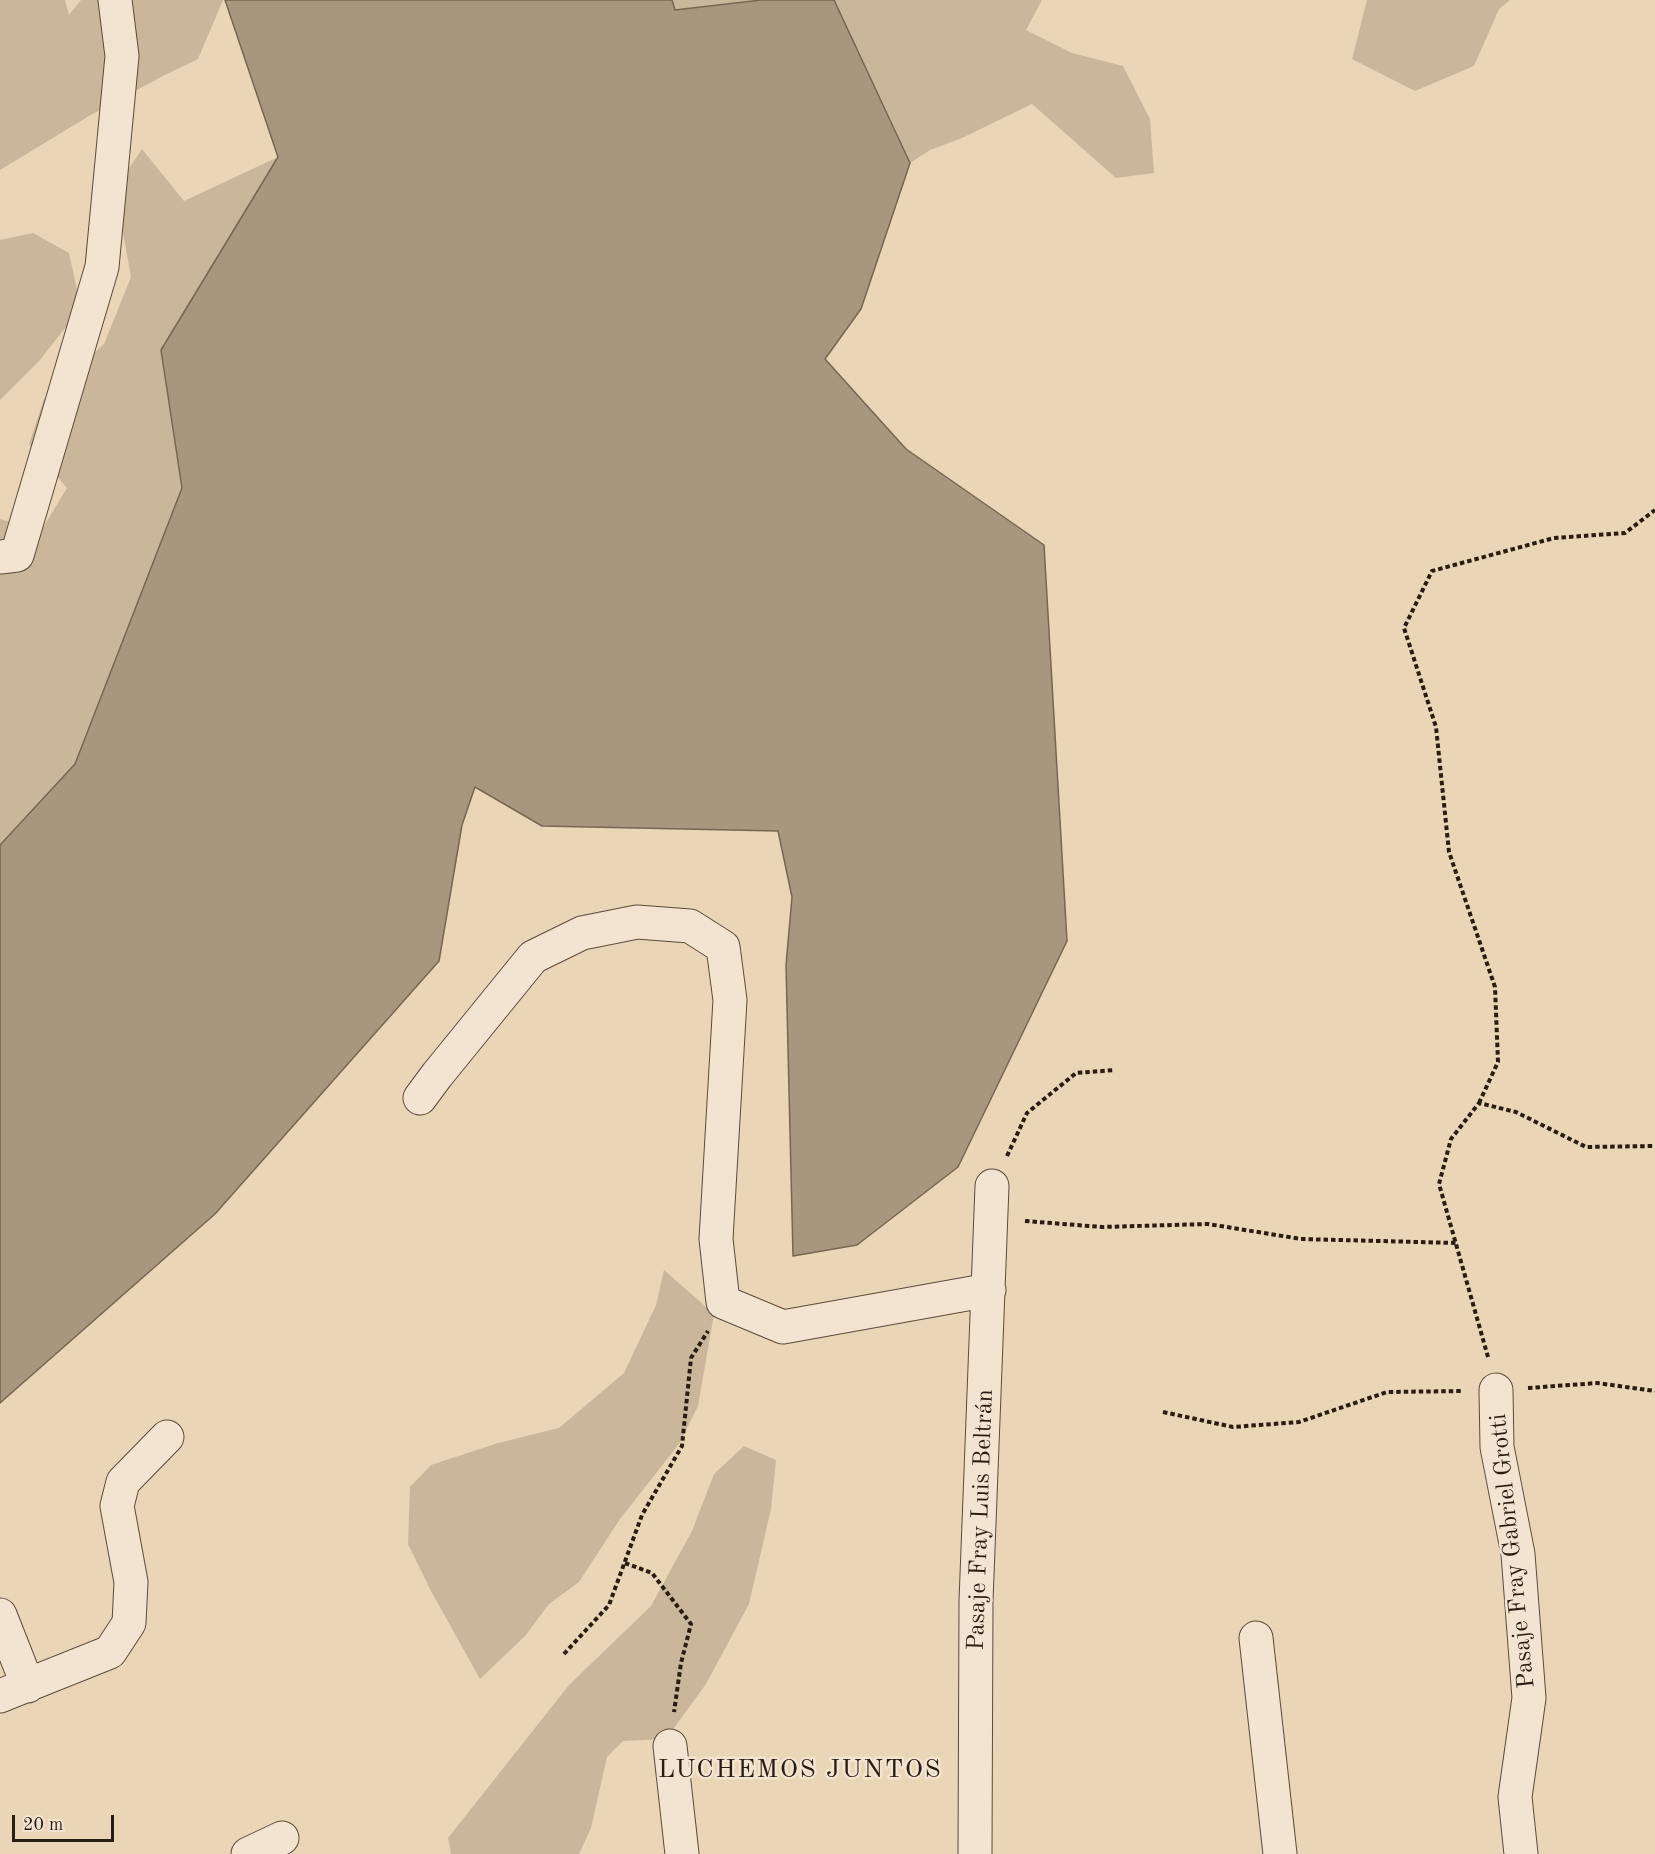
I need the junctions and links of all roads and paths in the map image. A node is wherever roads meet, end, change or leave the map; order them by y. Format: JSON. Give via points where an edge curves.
{"nodes":[{"id":1,"x":115,"y":0,"type":"edge"},
{"id":2,"x":1655,"y":510,"type":"edge"},
{"id":3,"x":0,"y":557,"type":"edge"},
{"id":4,"x":1115,"y":1070,"type":"dead end"},
{"id":5,"x":420,"y":1098,"type":"dead end"},
{"id":6,"x":1479,"y":1103,"type":"junction"},
{"id":7,"x":1655,"y":1146,"type":"edge"},
{"id":8,"x":992,"y":1186,"type":"joint"},
{"id":9,"x":991,"y":1218,"type":"junction"},
{"id":10,"x":1457,"y":1243,"type":"junction"},
{"id":11,"x":989,"y":1290,"type":"junction"},
{"id":12,"x":725,"y":1302,"type":"junction"},
{"id":13,"x":1497,"y":1390,"type":"junction"},
{"id":14,"x":1655,"y":1391,"type":"edge"},
{"id":15,"x":1163,"y":1412,"type":"dead end"},
{"id":16,"x":167,"y":1437,"type":"dead end"},
{"id":17,"x":625,"y":1563,"type":"junction"},
{"id":18,"x":0,"y":1615,"type":"edge"},
{"id":19,"x":1256,"y":1638,"type":"dead end"},
{"id":20,"x":564,"y":1654,"type":"dead end"},
{"id":21,"x":14,"y":1691,"type":"edge"},
{"id":22,"x":670,"y":1746,"type":"joint"},
{"id":23,"x":282,"y":1838,"type":"dead end"},
{"id":24,"x":248,"y":1854,"type":"edge"},
{"id":25,"x":682,"y":1854,"type":"edge"},
{"id":26,"x":975,"y":1854,"type":"edge"},
{"id":27,"x":1280,"y":1854,"type":"edge"},
{"id":28,"x":1521,"y":1854,"type":"edge"}],
"edges":[{"from":1,"to":3,"type":"street","via":[[122,56],[102,267],[17,555]]},
{"from":2,"to":6,"type":"path","via":[[1625,533],[1554,538],[1432,571],[1404,628],[1436,727],[1449,852],[1495,987],[1498,1062]]},
{"from":4,"to":8,"type":"path","via":[[1076,1073],[1027,1113]]},
{"from":5,"to":12,"type":"street","via":[[533,957],[582,933],[637,922],[690,926],[723,947],[730,999],[716,1239]]},
{"from":6,"to":7,"type":"path","via":[[1516,1112],[1586,1147]]},
{"from":6,"to":10,"type":"path","via":[[1451,1139],[1439,1184]]},
{"from":8,"to":9,"type":"street","name":"Pasaje Fray Luis Beltrán"},
{"from":9,"to":10,"type":"path","via":[[1102,1227],[1208,1224],[1301,1239]]},
{"from":9,"to":11,"type":"street","name":"Pasaje Fray Luis Beltrán"},
{"from":10,"to":13,"type":"path"},
{"from":11,"to":12,"type":"street","via":[[783,1327]]},
{"from":11,"to":26,"type":"street","name":"Pasaje Fray Luis Beltrán","via":[[976,1601]]},
{"from":12,"to":17,"type":"path","via":[[691,1358],[682,1446],[642,1515]]},
{"from":13,"to":14,"type":"path","via":[[1597,1383]]},
{"from":13,"to":15,"type":"path","via":[[1387,1392],[1299,1422],[1233,1427]]},
{"from":13,"to":28,"type":"street","name":"Pasaje Fray Gabriel Grotti","via":[[1497,1447],[1518,1554],[1529,1698],[1515,1797]]},
{"from":16,"to":21,"type":"street","via":[[123,1482],[117,1506],[131,1582],[129,1623],[110,1652]]},
{"from":17,"to":20,"type":"path","via":[[609,1605]]},
{"from":17,"to":22,"type":"path","via":[[652,1573],[691,1624],[681,1663]]},
{"from":18,"to":21,"type":"street"},
{"from":19,"to":27,"type":"street"},
{"from":22,"to":25,"type":"street"},
{"from":23,"to":24,"type":"street"}]}
